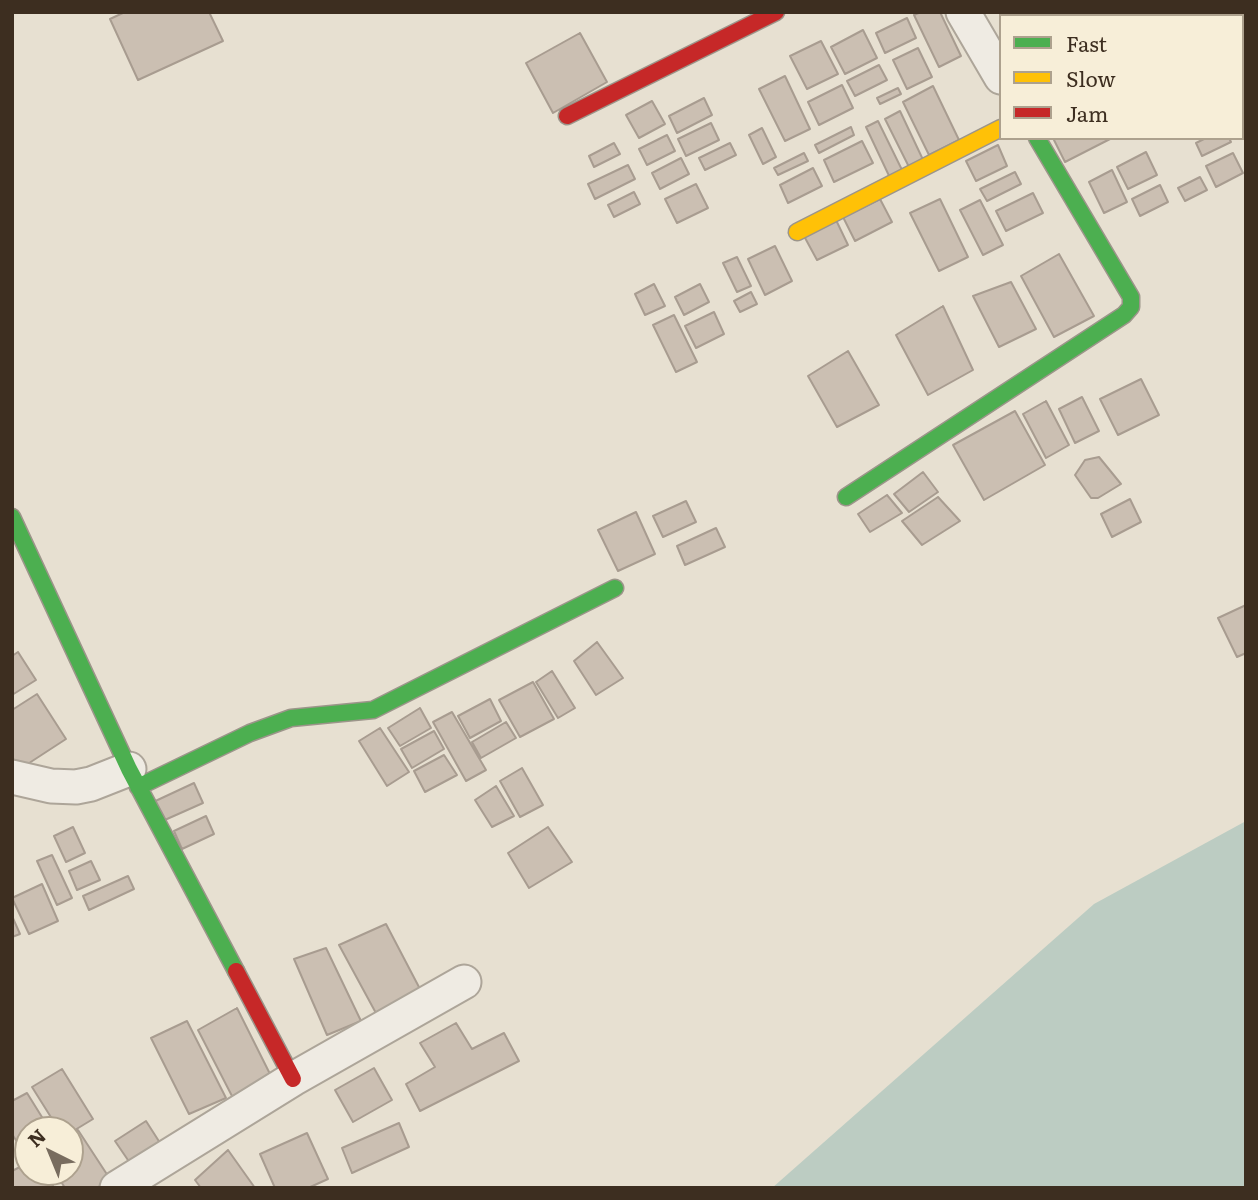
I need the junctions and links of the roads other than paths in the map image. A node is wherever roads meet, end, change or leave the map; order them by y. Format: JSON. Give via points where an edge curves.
{"nodes":[{"id":1,"x":776,"y":12,"type":"edge"},
{"id":2,"x":963,"y":12,"type":"edge"},
{"id":3,"x":999,"y":74,"type":"edge"},
{"id":4,"x":567,"y":116,"type":"dead end"},
{"id":5,"x":999,"y":129,"type":"edge"},
{"id":6,"x":1038,"y":140,"type":"edge"},
{"id":7,"x":797,"y":232,"type":"dead end"},
{"id":8,"x":846,"y":497,"type":"dead end"},
{"id":9,"x":12,"y":517,"type":"edge"},
{"id":10,"x":615,"y":588,"type":"dead end"},
{"id":11,"x":12,"y":777,"type":"edge"},
{"id":12,"x":134,"y":778,"type":"junction"},
{"id":13,"x":464,"y":982,"type":"dead end"},
{"id":14,"x":293,"y":1079,"type":"junction"},
{"id":15,"x":117,"y":1188,"type":"edge"}],
"edges":[{"from":1,"to":4,"type":"street"},
{"from":2,"to":3,"type":"street"},
{"from":5,"to":7,"type":"street"},
{"from":6,"to":8,"type":"street","via":[[1130,297],[1130,307]]},
{"from":9,"to":12,"type":"street"},
{"from":10,"to":12,"type":"street","via":[[392,702],[353,713],[291,718]]},
{"from":11,"to":12,"type":"street","via":[[76,787]]},
{"from":12,"to":14,"type":"street"},
{"from":13,"to":14,"type":"street"},
{"from":14,"to":15,"type":"street"}]}
